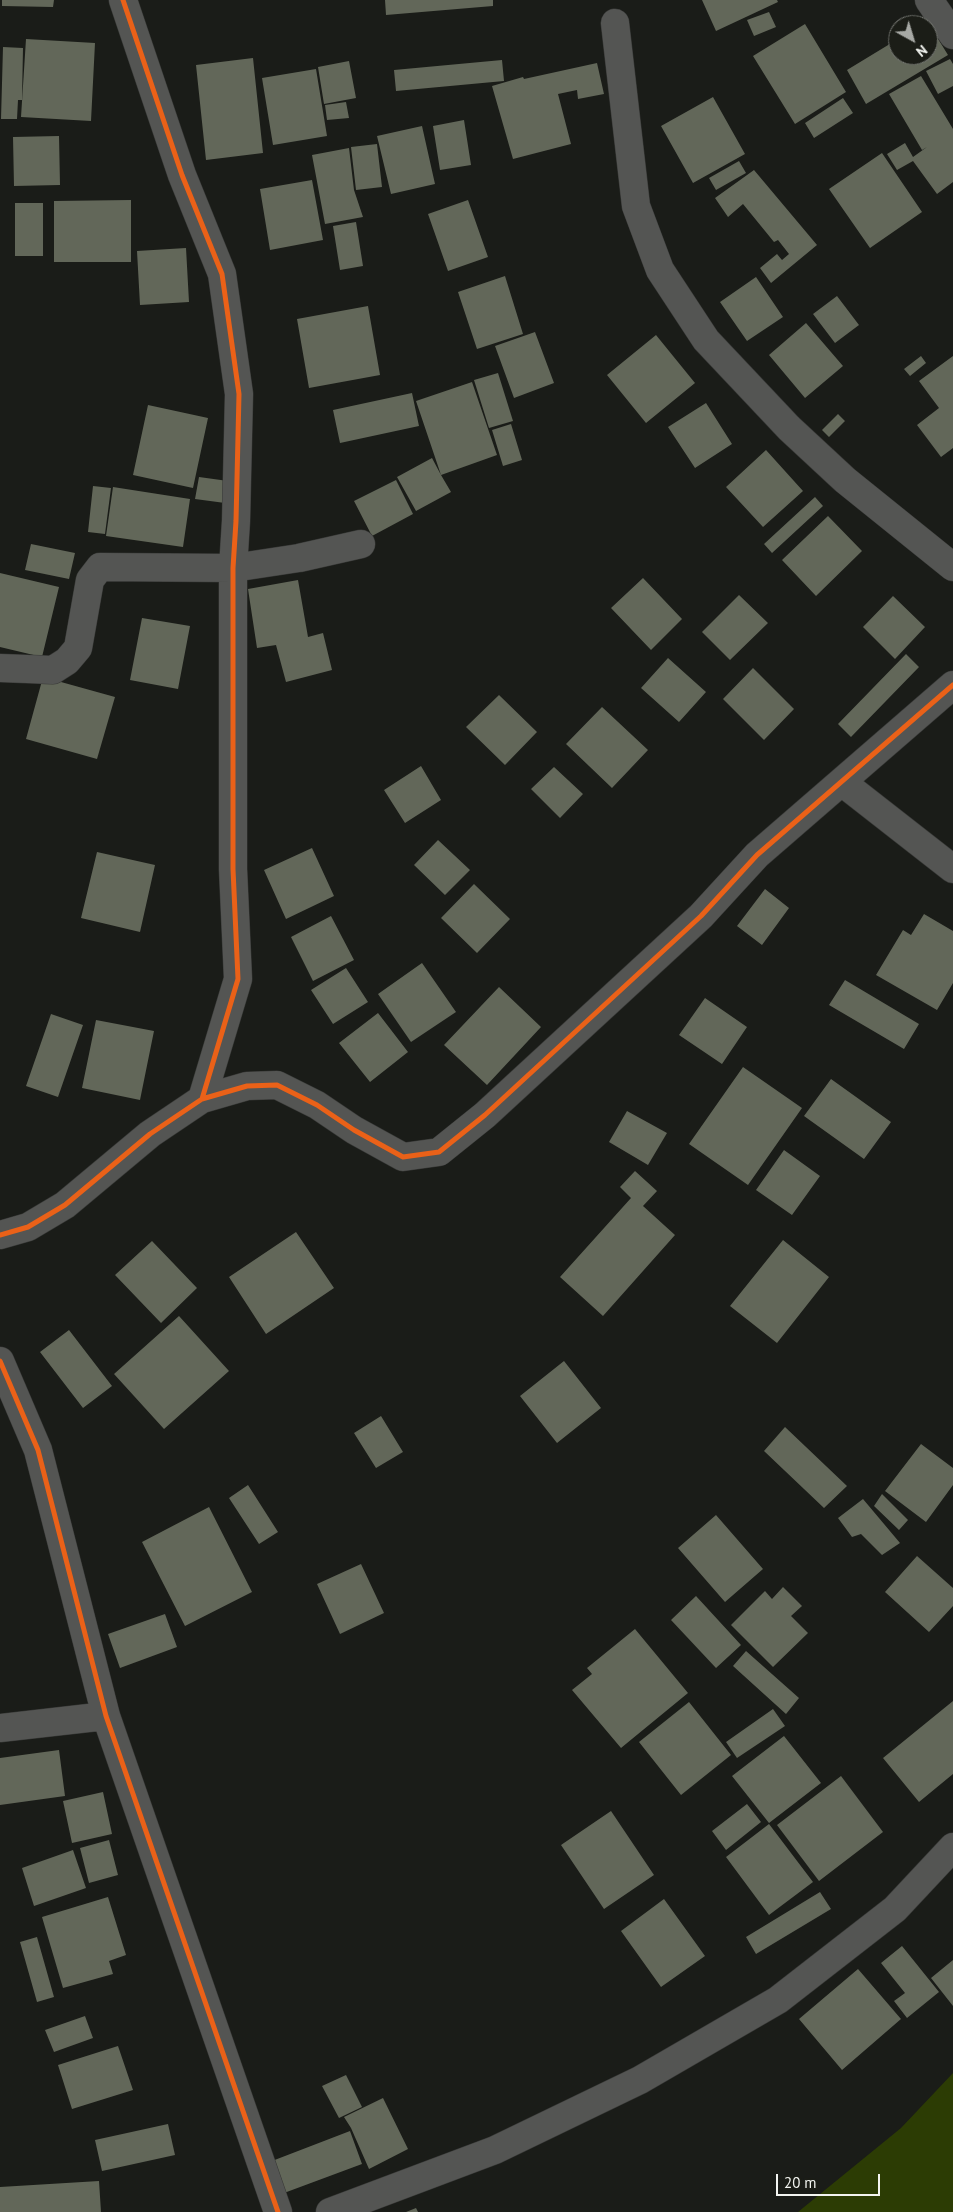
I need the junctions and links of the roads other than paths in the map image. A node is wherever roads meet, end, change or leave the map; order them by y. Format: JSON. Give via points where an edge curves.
{"nodes":[{"id":1,"x":124,"y":0,"type":"edge"},
{"id":2,"x":929,"y":0,"type":"edge"},
{"id":3,"x":615,"y":23,"type":"dead end"},
{"id":4,"x":953,"y":35,"type":"edge"},
{"id":5,"x":360,"y":544,"type":"dead end"},
{"id":6,"x":233,"y":568,"type":"junction"},
{"id":7,"x":953,"y":568,"type":"edge"},
{"id":8,"x":0,"y":668,"type":"edge"},
{"id":9,"x":953,"y":685,"type":"edge"},
{"id":10,"x":843,"y":783,"type":"junction"},
{"id":11,"x":953,"y":869,"type":"edge"},
{"id":12,"x":202,"y":1099,"type":"junction"},
{"id":13,"x":0,"y":1235,"type":"edge"},
{"id":14,"x":0,"y":1361,"type":"edge"},
{"id":15,"x":106,"y":1716,"type":"junction"},
{"id":16,"x":0,"y":1728,"type":"edge"},
{"id":17,"x":953,"y":1847,"type":"edge"},
{"id":18,"x":278,"y":2212,"type":"edge"},
{"id":19,"x":330,"y":2212,"type":"edge"}],
"edges":[{"from":1,"to":6,"type":"street","via":[[182,175],[222,274],[239,394]]},
{"from":2,"to":4,"type":"street"},
{"from":3,"to":7,"type":"street","via":[[636,206],[660,270],[706,340],[790,428],[845,480]]},
{"from":5,"to":6,"type":"street"},
{"from":6,"to":8,"type":"street","via":[[100,567],[90,580],[78,648],[67,661],[53,670]]},
{"from":6,"to":12,"type":"street","via":[[233,869],[238,979]]},
{"from":9,"to":10,"type":"street"},
{"from":10,"to":11,"type":"street"},
{"from":10,"to":12,"type":"street","via":[[757,855],[701,916],[485,1115],[439,1152],[403,1157],[277,1085],[247,1086]]},
{"from":12,"to":13,"type":"street","via":[[150,1134],[65,1205],[28,1228]]},
{"from":14,"to":15,"type":"street","via":[[38,1450]]},
{"from":15,"to":16,"type":"street"},
{"from":15,"to":18,"type":"street"},
{"from":17,"to":19,"type":"street","via":[[895,1909],[778,2000],[640,2080],[495,2150]]}]}
